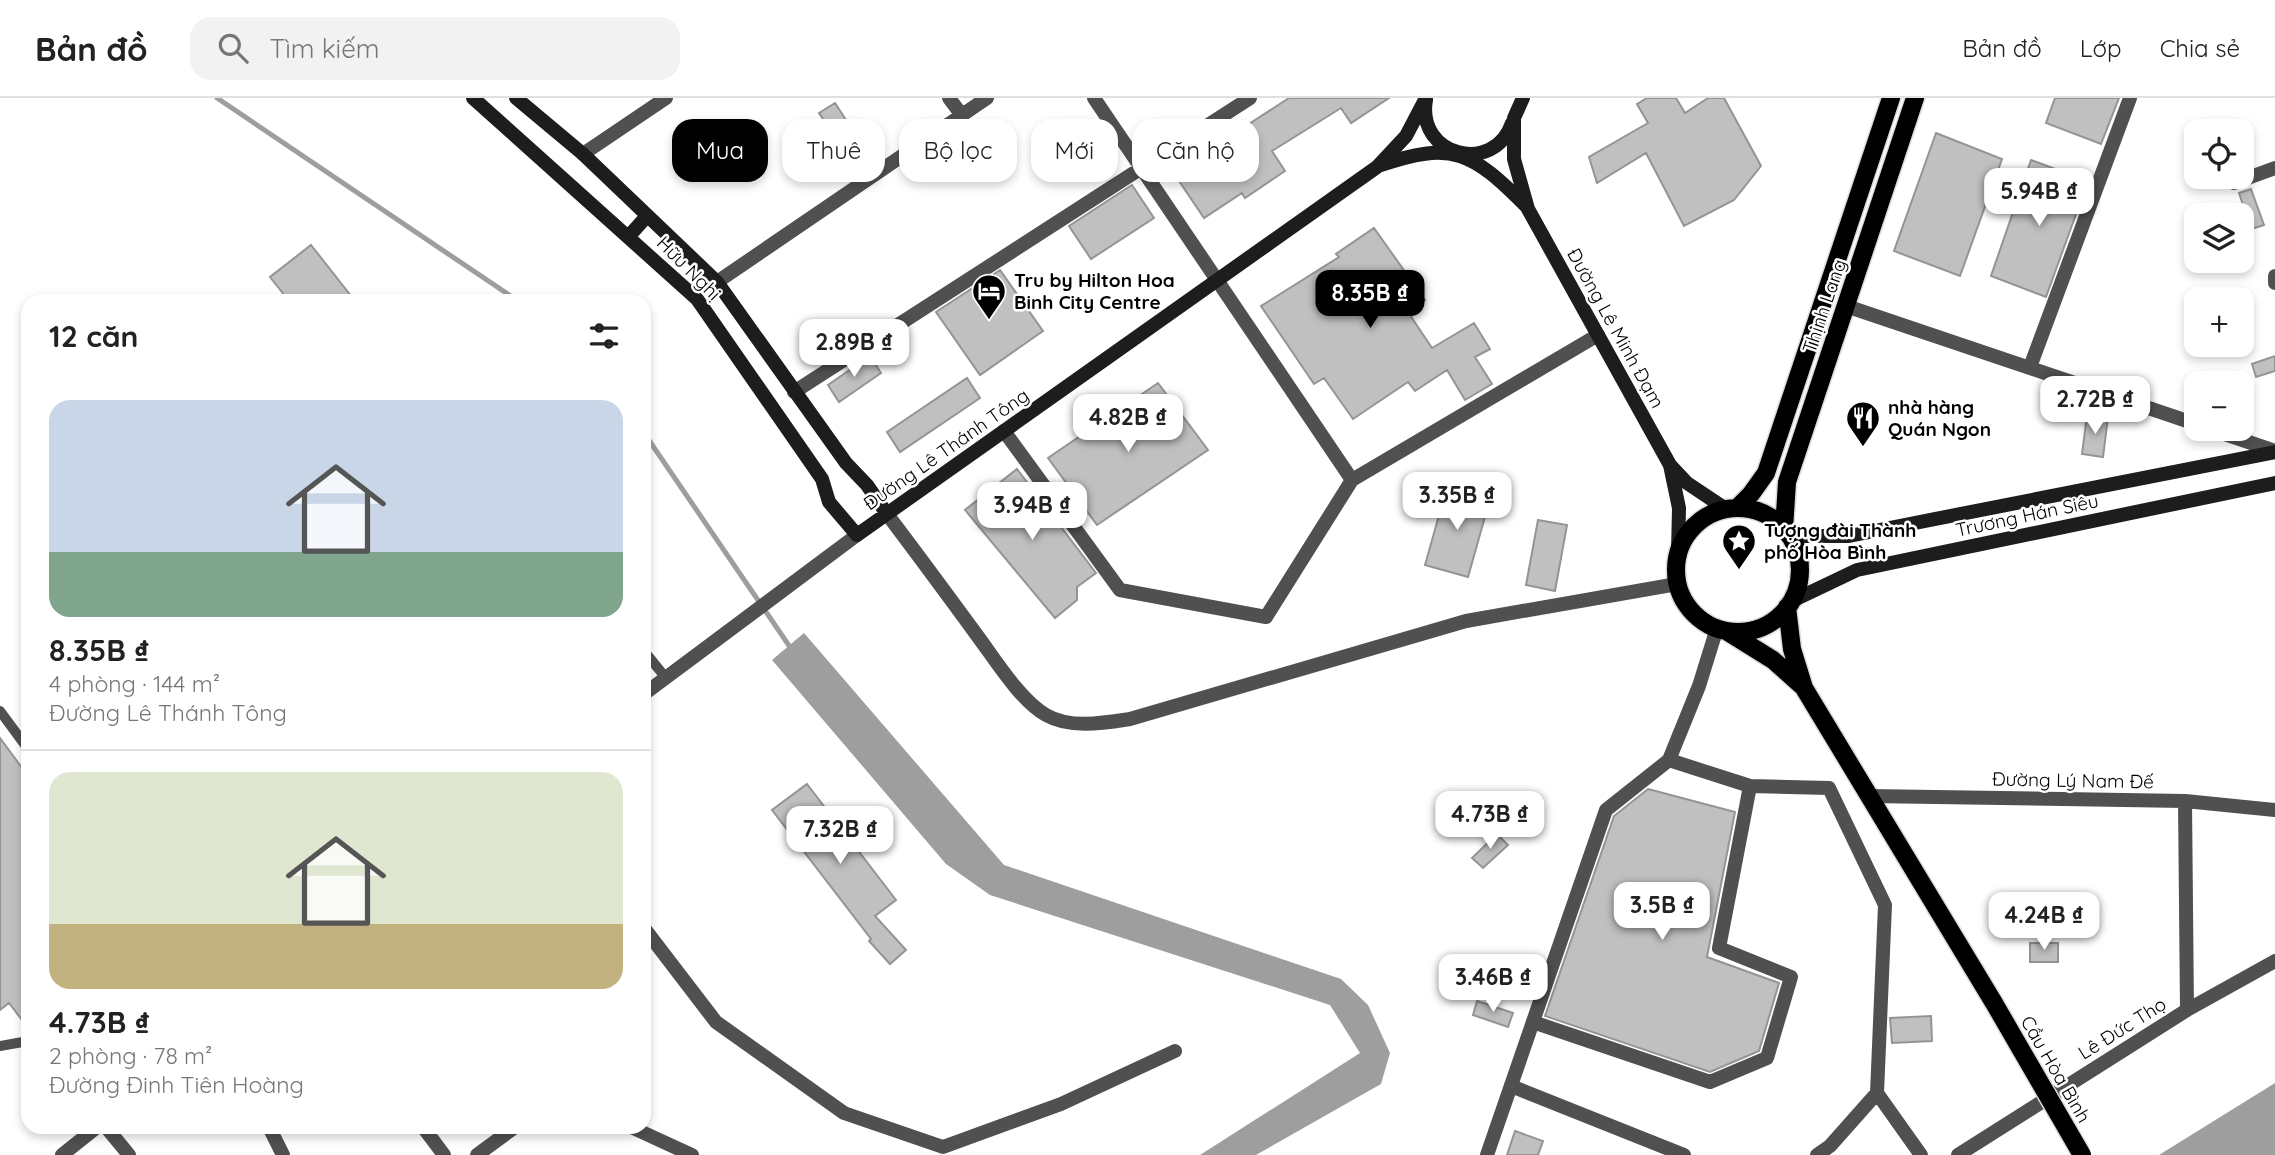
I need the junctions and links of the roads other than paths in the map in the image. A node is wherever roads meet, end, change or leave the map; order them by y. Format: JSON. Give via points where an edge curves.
{"nodes":[{"id":1,"x":473,"y":98,"type":"edge"},
{"id":2,"x":516,"y":98,"type":"edge"},
{"id":3,"x":666,"y":98,"type":"edge"},
{"id":4,"x":949,"y":98,"type":"edge"},
{"id":5,"x":987,"y":98,"type":"edge"},
{"id":6,"x":1094,"y":98,"type":"edge"},
{"id":7,"x":1250,"y":98,"type":"edge"},
{"id":8,"x":1426,"y":98,"type":"edge"},
{"id":9,"x":1513,"y":98,"type":"edge"},
{"id":10,"x":1523,"y":98,"type":"edge"},
{"id":11,"x":1891,"y":98,"type":"edge"},
{"id":12,"x":1915,"y":98,"type":"edge"},
{"id":13,"x":2130,"y":98,"type":"edge"},
{"id":14,"x":961,"y":114,"type":"junction"},
{"id":15,"x":1514,"y":118,"type":"junction"},
{"id":16,"x":1217,"y":119,"type":"edge"},
{"id":17,"x":583,"y":154,"type":"junction"},
{"id":18,"x":1458,"y":154,"type":"junction"},
{"id":19,"x":1132,"y":155,"type":"edge"},
{"id":20,"x":1377,"y":167,"type":"junction"},
{"id":21,"x":2275,"y":168,"type":"edge"},
{"id":22,"x":1132,"y":174,"type":"edge"},
{"id":23,"x":2254,"y":176,"type":"edge"},
{"id":24,"x":1150,"y":182,"type":"edge"},
{"id":25,"x":1528,"y":209,"type":"junction"},
{"id":26,"x":647,"y":216,"type":"junction"},
{"id":27,"x":629,"y":236,"type":"junction"},
{"id":28,"x":2275,"y":276,"type":"edge"},
{"id":29,"x":1217,"y":280,"type":"junction"},
{"id":30,"x":717,"y":282,"type":"junction"},
{"id":31,"x":2275,"y":283,"type":"edge"},
{"id":32,"x":1846,"y":306,"type":"junction"},
{"id":33,"x":1598,"y":335,"type":"junction"},
{"id":34,"x":2030,"y":367,"type":"junction"},
{"id":35,"x":794,"y":392,"type":"junction"},
{"id":36,"x":2184,"y":420,"type":"edge"},
{"id":37,"x":1004,"y":431,"type":"junction"},
{"id":38,"x":2245,"y":441,"type":"edge"},
{"id":39,"x":2275,"y":451,"type":"edge"},
{"id":40,"x":1670,"y":465,"type":"junction"},
{"id":41,"x":1352,"y":480,"type":"junction"},
{"id":42,"x":2275,"y":483,"type":"edge"},
{"id":43,"x":1731,"y":509,"type":"junction"},
{"id":44,"x":887,"y":514,"type":"junction"},
{"id":45,"x":1787,"y":532,"type":"junction"},
{"id":46,"x":857,"y":535,"type":"junction"},
{"id":47,"x":1678,"y":553,"type":"junction"},
{"id":48,"x":1677,"y":584,"type":"junction"},
{"id":49,"x":1789,"y":604,"type":"junction"},
{"id":50,"x":1721,"y":629,"type":"junction"},
{"id":51,"x":651,"y":660,"type":"edge"},
{"id":52,"x":666,"y":678,"type":"junction"},
{"id":53,"x":1804,"y":688,"type":"junction"},
{"id":54,"x":651,"y":689,"type":"edge"},
{"id":55,"x":0,"y":711,"type":"edge"},
{"id":56,"x":21,"y":740,"type":"edge"},
{"id":57,"x":1669,"y":760,"type":"junction"},
{"id":58,"x":1749,"y":786,"type":"junction"},
{"id":59,"x":1869,"y":796,"type":"junction"},
{"id":60,"x":2185,"y":801,"type":"junction"},
{"id":61,"x":2275,"y":810,"type":"edge"},
{"id":62,"x":651,"y":948,"type":"edge"},
{"id":63,"x":2275,"y":961,"type":"edge"},
{"id":64,"x":2187,"y":1010,"type":"junction"},
{"id":65,"x":1533,"y":1022,"type":"junction"},
{"id":66,"x":21,"y":1042,"type":"edge"},
{"id":67,"x":0,"y":1046,"type":"edge"},
{"id":68,"x":1175,"y":1051,"type":"dead end"},
{"id":69,"x":1511,"y":1086,"type":"junction"},
{"id":70,"x":1877,"y":1093,"type":"junction"},
{"id":71,"x":88,"y":1134,"type":"edge"},
{"id":72,"x":112,"y":1134,"type":"edge"},
{"id":73,"x":273,"y":1134,"type":"edge"},
{"id":74,"x":428,"y":1134,"type":"edge"},
{"id":75,"x":506,"y":1134,"type":"edge"},
{"id":76,"x":647,"y":1134,"type":"edge"},
{"id":77,"x":924,"y":1148,"type":"edge"},
{"id":78,"x":62,"y":1155,"type":"edge"},
{"id":79,"x":129,"y":1155,"type":"edge"},
{"id":80,"x":283,"y":1155,"type":"edge"},
{"id":81,"x":444,"y":1155,"type":"edge"},
{"id":82,"x":477,"y":1155,"type":"edge"},
{"id":83,"x":692,"y":1155,"type":"edge"},
{"id":84,"x":1487,"y":1155,"type":"edge"},
{"id":85,"x":1684,"y":1155,"type":"edge"},
{"id":86,"x":1817,"y":1155,"type":"edge"},
{"id":87,"x":1921,"y":1155,"type":"edge"},
{"id":88,"x":1958,"y":1155,"type":"edge"},
{"id":89,"x":2082,"y":1155,"type":"edge"}],
"edges":[{"from":1,"to":27,"type":"main road","name":"Hữu Nghị"},
{"from":2,"to":17,"type":"main road","name":"Hữu Nghị"},
{"from":3,"to":17,"type":"street"},
{"from":4,"to":14,"type":"street"},
{"from":5,"to":14,"type":"street"},
{"from":6,"to":19,"type":"street"},
{"from":7,"to":16,"type":"street"},
{"from":8,"to":18,"type":"main road","via":[[1427,124],[1434,137]]},
{"from":8,"to":20,"type":"main road","name":"Đường Lê Thánh Tông","via":[[1406,136]]},
{"from":9,"to":15,"type":"main road"},
{"from":10,"to":15,"type":"main road"},
{"from":11,"to":43,"type":"main road","name":"Thịnh Lang","via":[[1766,473],[1751,494]]},
{"from":12,"to":32,"type":"main road","name":"Thịnh Lang"},
{"from":13,"to":34,"type":"street"},
{"from":14,"to":30,"type":"street"},
{"from":15,"to":18,"type":"main road","name":"Đường Lê Thánh Tông","via":[[1509,132],[1494,147],[1474,155]]},
{"from":15,"to":25,"type":"main road","via":[[1514,159]]},
{"from":17,"to":26,"type":"main road","name":"Hữu Nghị"},
{"from":18,"to":20,"type":"main road","name":"Đường Lê Thánh Tông","via":[[1417,153]]},
{"from":18,"to":25,"type":"main road","via":[[1495,175]]},
{"from":20,"to":29,"type":"main road","name":"Đường Lê Thánh Tông"},
{"from":21,"to":23,"type":"street"},
{"from":22,"to":35,"type":"street"},
{"from":24,"to":29,"type":"street"},
{"from":25,"to":33,"type":"main road","name":"Đường Lê Minh Đạm"},
{"from":26,"to":27,"type":"main road"},
{"from":26,"to":30,"type":"main road","name":"Hữu Nghị"},
{"from":27,"to":46,"type":"main road","name":"Hữu Nghị","via":[[697,299],[822,478],[829,502]]},
{"from":28,"to":31,"type":"street"},
{"from":29,"to":37,"type":"main road","name":"Đường Lê Thánh Tông"},
{"from":29,"to":41,"type":"street"},
{"from":30,"to":35,"type":"main road","name":"Hữu Nghị"},
{"from":32,"to":34,"type":"street"},
{"from":32,"to":45,"type":"main road","name":"Thịnh Lang","via":[[1787,482]]},
{"from":33,"to":40,"type":"main road","name":"Đường Lê Minh Đạm"},
{"from":33,"to":41,"type":"street"},
{"from":34,"to":36,"type":"street"},
{"from":35,"to":44,"type":"main road","name":"Hữu Nghị"},
{"from":37,"to":41,"type":"street","via":[[1120,590],[1266,617]]},
{"from":37,"to":44,"type":"main road","name":"Đường Lê Thánh Tông"},
{"from":38,"to":39,"type":"street"},
{"from":39,"to":45,"type":"main road","name":"Trương Hán Siêu","via":[[1849,536]]},
{"from":40,"to":43,"type":"main road","name":"Đường Lê Minh Đạm","via":[[1687,483]]},
{"from":40,"to":47,"type":"main road","name":"Đường Lê Minh Đạm","via":[[1679,508]]},
{"from":42,"to":49,"type":"main road","name":"Trương Hán Siêu","via":[[1857,570]]},
{"from":43,"to":45,"type":"main road","via":[[1763,513]]},
{"from":43,"to":47,"type":"main road","via":[[1696,524]]},
{"from":44,"to":46,"type":"main road","name":"Đường Lê Thánh Tông"},
{"from":44,"to":48,"type":"street","via":[[1027,698],[1046,715],[1070,722],[1130,719],[1466,621]]},
{"from":45,"to":49,"type":"main road","via":[[1800,568]]},
{"from":46,"to":52,"type":"street","name":"Đường Lê Thánh Tông"},
{"from":47,"to":48,"type":"main road"},
{"from":48,"to":50,"type":"main road","via":[[1692,611]]},
{"from":49,"to":50,"type":"main road","via":[[1775,620],[1759,628],[1742,632]]},
{"from":49,"to":53,"type":"main road","via":[[1792,649]]},
{"from":50,"to":53,"type":"main road","via":[[1773,660]]},
{"from":50,"to":57,"type":"street"},
{"from":51,"to":52,"type":"lane"},
{"from":52,"to":54,"type":"street","name":"Đường Lê Thánh Tông"},
{"from":53,"to":59,"type":"main road","name":"Cầu Hòa Bình"},
{"from":55,"to":56,"type":"lane"},
{"from":57,"to":58,"type":"street"},
{"from":57,"to":65,"type":"street","via":[[1606,810]]},
{"from":58,"to":65,"type":"street","via":[[1718,948],[1791,977],[1767,1058],[1710,1082]]},
{"from":58,"to":70,"type":"street","via":[[1829,788],[1882,898],[1886,928]]},
{"from":59,"to":60,"type":"street","name":"Đường Lý Nam Đế"},
{"from":59,"to":89,"type":"main road","name":"Cầu Hòa Bình","bridge":true},
{"from":60,"to":61,"type":"street","name":"Đường Lý Nam Đế"},
{"from":60,"to":64,"type":"street"},
{"from":62,"to":77,"type":"street","via":[[716,1022],[844,1113]]},
{"from":63,"to":64,"type":"street","name":"Lê Đức Thọ"},
{"from":64,"to":88,"type":"street","name":"Lê Đức Thọ"},
{"from":65,"to":69,"type":"street"},
{"from":66,"to":67,"type":"lane"},
{"from":68,"to":77,"type":"street","via":[[1061,1104],[943,1147]]},
{"from":69,"to":84,"type":"street"},
{"from":69,"to":85,"type":"street"},
{"from":70,"to":86,"type":"street"},
{"from":70,"to":87,"type":"street"},
{"from":71,"to":78,"type":"street"},
{"from":72,"to":79,"type":"street"},
{"from":73,"to":80,"type":"street"},
{"from":74,"to":81,"type":"street"},
{"from":75,"to":82,"type":"street"},
{"from":76,"to":83,"type":"street"}]}
